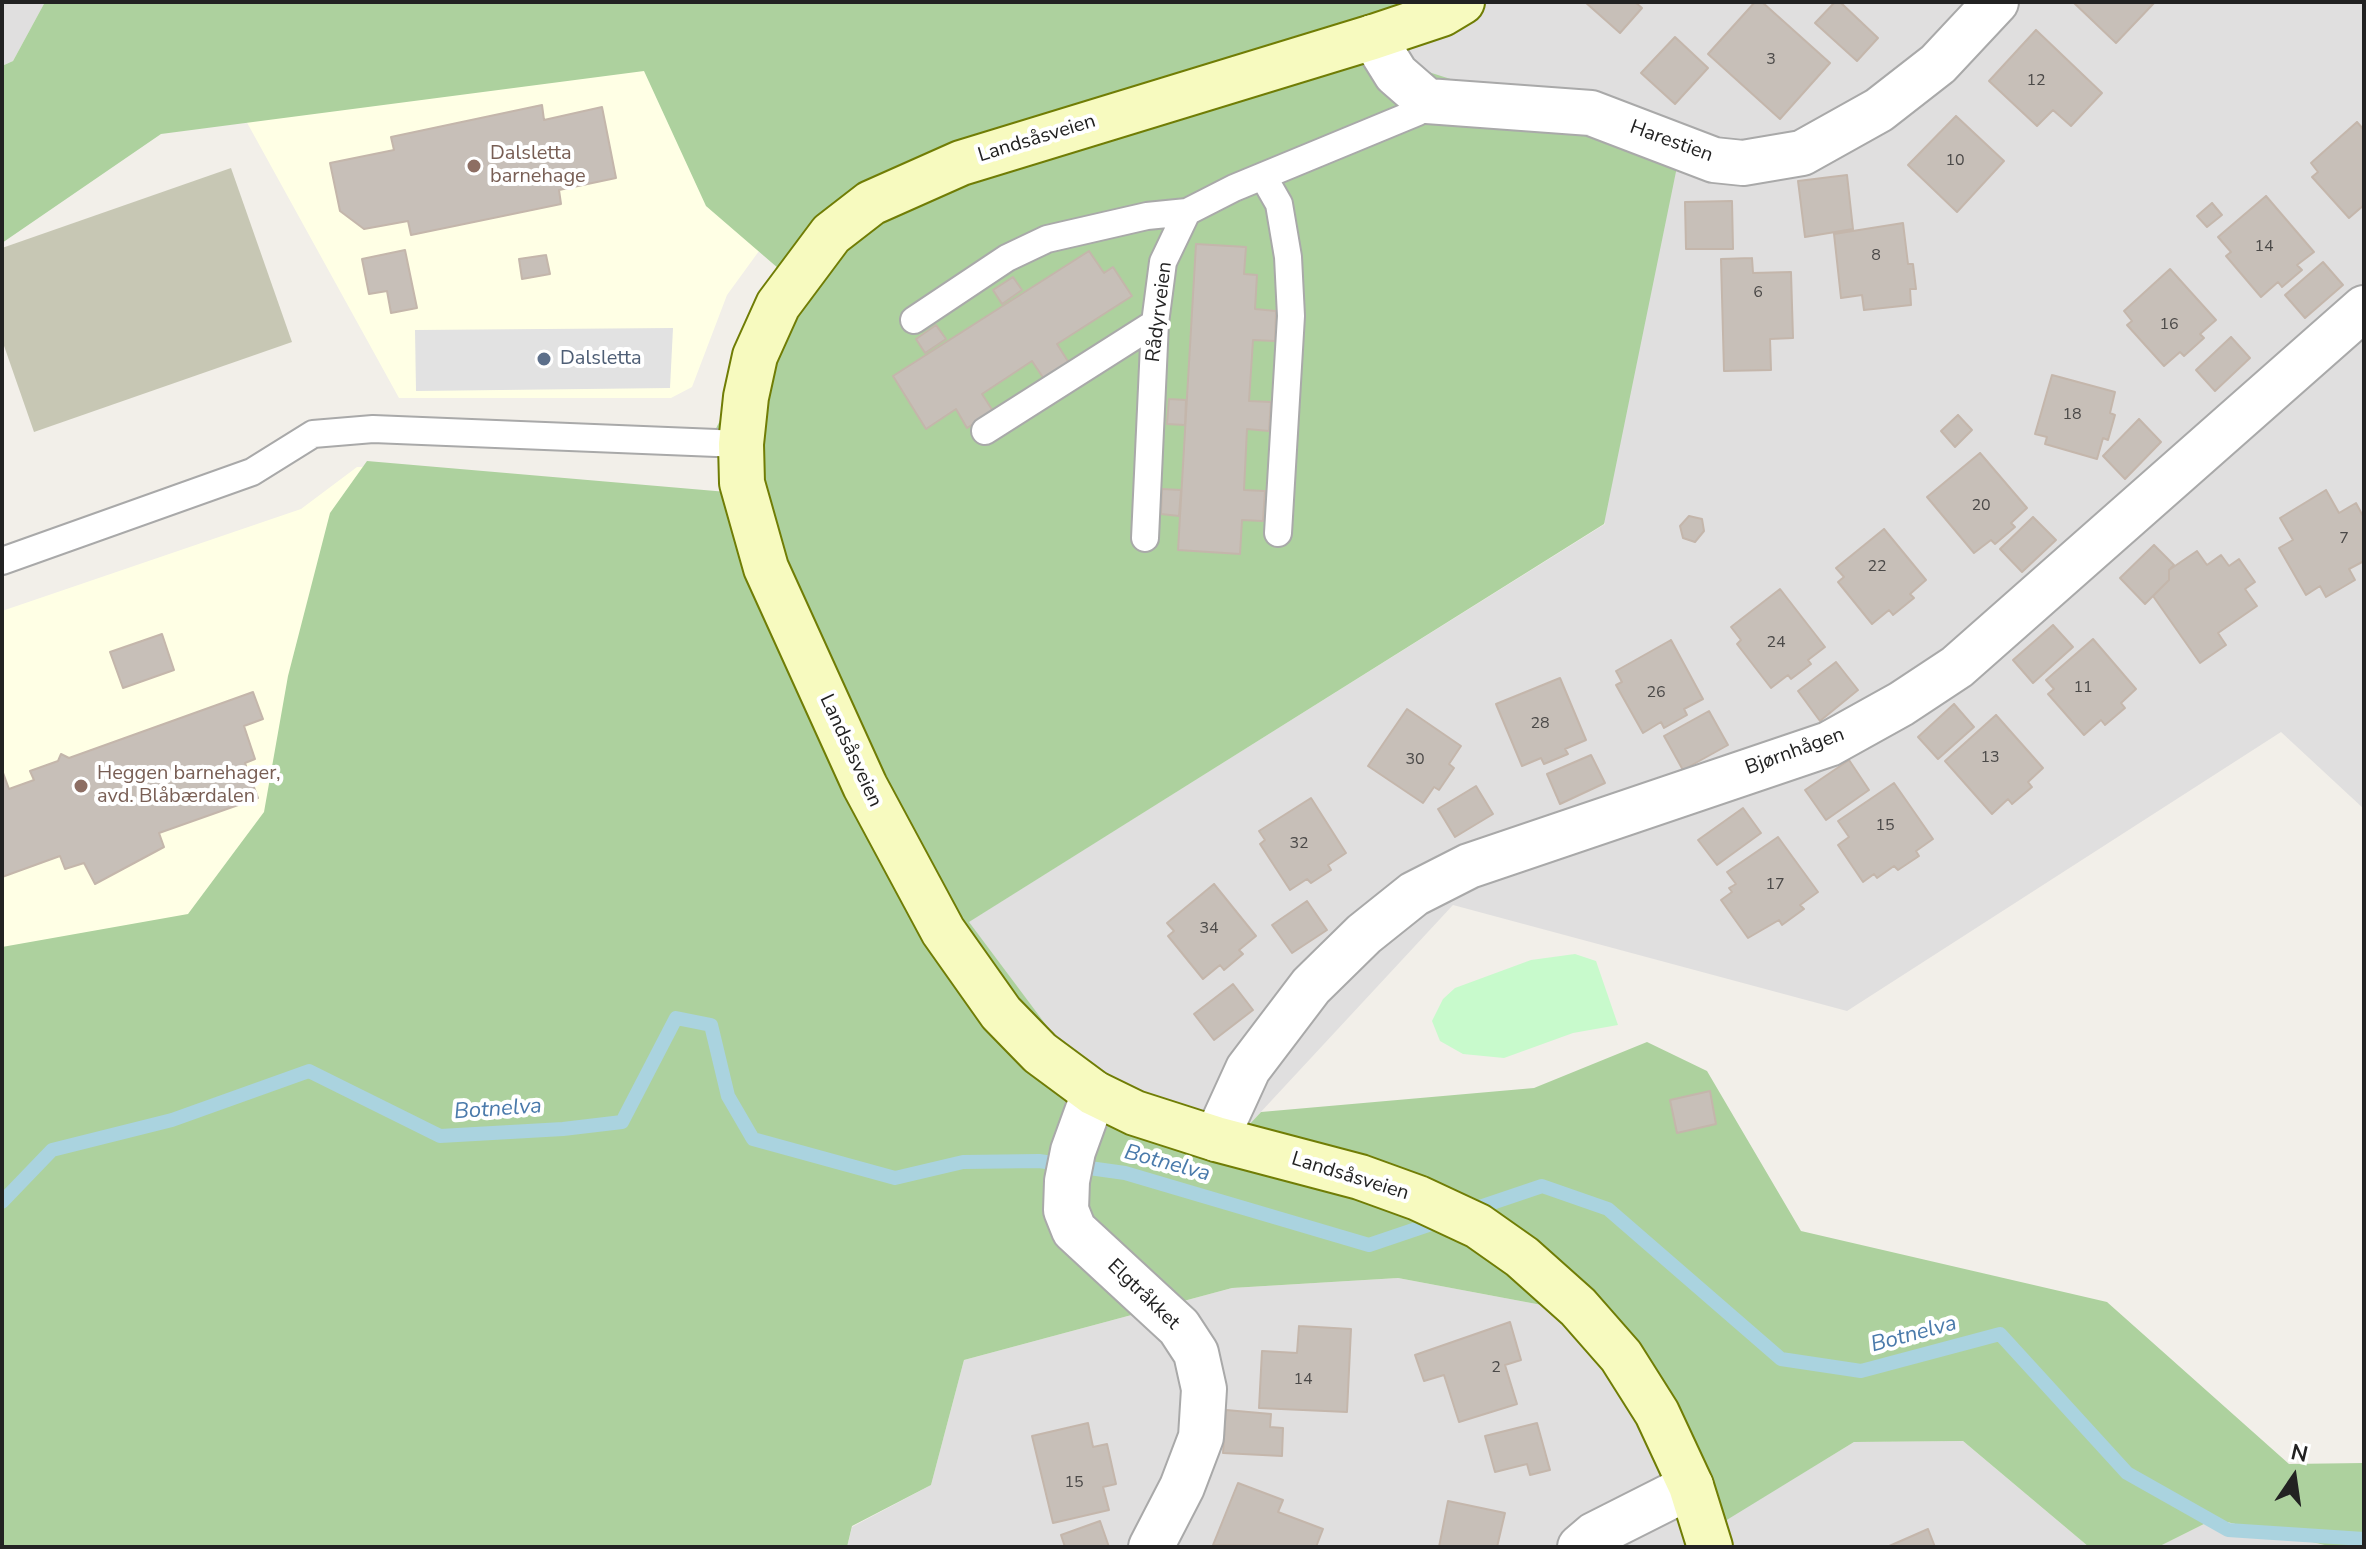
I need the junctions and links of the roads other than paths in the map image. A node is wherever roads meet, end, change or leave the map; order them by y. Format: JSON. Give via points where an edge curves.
{"nodes":[{"id":1,"x":1462,"y":2,"type":"edge"},
{"id":2,"x":1996,"y":2,"type":"edge"},
{"id":3,"x":1373,"y":37,"type":"junction"},
{"id":4,"x":1427,"y":101,"type":"junction"},
{"id":5,"x":1263,"y":176,"type":"junction"},
{"id":6,"x":1187,"y":212,"type":"junction"},
{"id":7,"x":2364,"y":308,"type":"edge"},
{"id":8,"x":914,"y":320,"type":"dead end"},
{"id":9,"x":1155,"y":323,"type":"junction"},
{"id":10,"x":985,"y":431,"type":"dead end"},
{"id":11,"x":741,"y":444,"type":"junction"},
{"id":12,"x":1278,"y":533,"type":"dead end"},
{"id":13,"x":1145,"y":538,"type":"dead end"},
{"id":14,"x":2,"y":561,"type":"edge"},
{"id":15,"x":1094,"y":1093,"type":"junction"},
{"id":16,"x":1216,"y":1139,"type":"junction"},
{"id":17,"x":1691,"y":1486,"type":"junction"},
{"id":18,"x":1151,"y":1547,"type":"edge"},
{"id":19,"x":1580,"y":1547,"type":"edge"},
{"id":20,"x":1710,"y":1547,"type":"edge"}],
"edges":[{"from":1,"to":3,"type":"street","name":"Landsåsveien"},
{"from":2,"to":4,"type":"street","name":"Harestien","via":[[1938,64],[1879,110],[1802,153],[1767,160],[1714,160],[1591,113]]},
{"from":3,"to":4,"type":"street","via":[[1396,74]]},
{"from":3,"to":11,"type":"street","name":"Landsåsveien","via":[[961,163],[871,203],[831,234],[778,305],[755,356]]},
{"from":4,"to":5,"type":"lane","via":[[1418,112]]},
{"from":5,"to":6,"type":"lane"},
{"from":5,"to":12,"type":"lane","via":[[1279,204],[1291,316]]},
{"from":6,"to":8,"type":"lane","via":[[1047,239],[1007,258]]},
{"from":6,"to":9,"type":"lane","name":"Rådyrveien","via":[[1163,262]]},
{"from":7,"to":16,"type":"street","name":"Bjørnhågen","via":[[1957,667],[1901,704],[1829,744],[1469,866],[1414,894],[1311,986],[1248,1069]]},
{"from":9,"to":10,"type":"lane"},
{"from":9,"to":13,"type":"lane","name":"Rådyrveien"},
{"from":11,"to":14,"type":"lane","via":[[373,429],[313,434],[252,472]]},
{"from":11,"to":15,"type":"street","name":"Landsåsveien","via":[[749,519],[766,568],[865,786],[936,918],[1001,1013],[1040,1053]]},
{"from":15,"to":16,"type":"street","name":"Landsåsveien","via":[[1135,1113]]},
{"from":15,"to":18,"type":"street","name":"Elgtråkket","via":[[1073,1151],[1066,1210],[1074,1230],[1179,1327],[1196,1353],[1204,1389],[1201,1437]]},
{"from":16,"to":17,"type":"street","name":"Landsåsveien","via":[[1418,1198],[1478,1226],[1522,1257],[1578,1307],[1621,1356],[1657,1413]]},
{"from":17,"to":19,"type":"street"},
{"from":17,"to":20,"type":"street","name":"Landsåsveien"}]}
